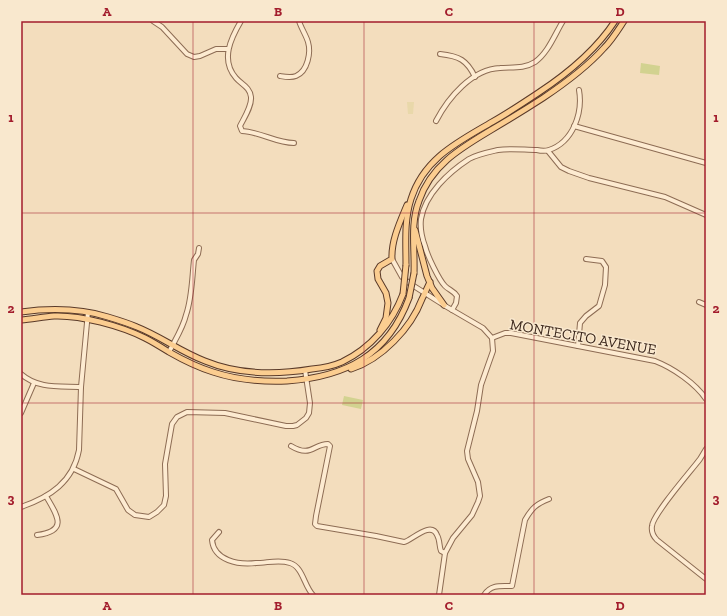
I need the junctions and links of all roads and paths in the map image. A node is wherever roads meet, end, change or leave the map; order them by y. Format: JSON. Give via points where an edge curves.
{"nodes":[{"id":1,"x":153,"y":21,"type":"edge"},
{"id":2,"x":241,"y":21,"type":"edge"},
{"id":3,"x":299,"y":21,"type":"edge"},
{"id":4,"x":563,"y":21,"type":"edge"},
{"id":5,"x":615,"y":21,"type":"edge"},
{"id":6,"x":624,"y":21,"type":"edge"},
{"id":7,"x":228,"y":50,"type":"junction"},
{"id":8,"x":440,"y":54,"type":"dead end"},
{"id":9,"x":280,"y":76,"type":"dead end"},
{"id":10,"x":475,"y":77,"type":"junction"},
{"id":11,"x":579,"y":90,"type":"dead end"},
{"id":12,"x":436,"y":121,"type":"dead end"},
{"id":13,"x":574,"y":126,"type":"junction"},
{"id":14,"x":294,"y":143,"type":"dead end"},
{"id":15,"x":548,"y":151,"type":"junction"},
{"id":16,"x":706,"y":163,"type":"edge"},
{"id":17,"x":416,"y":188,"type":"junction"},
{"id":18,"x":415,"y":214,"type":"junction"},
{"id":19,"x":706,"y":215,"type":"edge"},
{"id":20,"x":199,"y":248,"type":"dead end"},
{"id":21,"x":392,"y":259,"type":"junction"},
{"id":22,"x":586,"y":259,"type":"dead end"},
{"id":23,"x":430,"y":282,"type":"junction"},
{"id":24,"x":424,"y":292,"type":"junction"},
{"id":25,"x":699,"y":302,"type":"dead end"},
{"id":26,"x":444,"y":305,"type":"junction"},
{"id":27,"x":706,"y":305,"type":"edge"},
{"id":28,"x":452,"y":310,"type":"junction"},
{"id":29,"x":21,"y":312,"type":"edge"},
{"id":30,"x":88,"y":312,"type":"junction"},
{"id":31,"x":86,"y":319,"type":"junction"},
{"id":32,"x":21,"y":320,"type":"edge"},
{"id":33,"x":492,"y":338,"type":"junction"},
{"id":34,"x":370,"y":344,"type":"junction"},
{"id":35,"x":172,"y":346,"type":"junction"},
{"id":36,"x":578,"y":346,"type":"junction"},
{"id":37,"x":169,"y":352,"type":"junction"},
{"id":38,"x":305,"y":370,"type":"junction"},
{"id":39,"x":342,"y":370,"type":"junction"},
{"id":40,"x":21,"y":374,"type":"edge"},
{"id":41,"x":306,"y":379,"type":"junction"},
{"id":42,"x":34,"y":383,"type":"junction"},
{"id":43,"x":81,"y":387,"type":"junction"},
{"id":44,"x":706,"y":399,"type":"edge"},
{"id":45,"x":21,"y":413,"type":"edge"},
{"id":46,"x":291,"y":446,"type":"dead end"},
{"id":47,"x":706,"y":449,"type":"edge"},
{"id":48,"x":74,"y":469,"type":"junction"},
{"id":49,"x":46,"y":496,"type":"junction"},
{"id":50,"x":549,"y":498,"type":"dead end"},
{"id":51,"x":21,"y":507,"type":"edge"},
{"id":52,"x":219,"y":532,"type":"dead end"},
{"id":53,"x":37,"y":536,"type":"dead end"},
{"id":54,"x":445,"y":553,"type":"junction"},
{"id":55,"x":706,"y":579,"type":"edge"},
{"id":56,"x":313,"y":595,"type":"edge"},
{"id":57,"x":440,"y":595,"type":"edge"},
{"id":58,"x":484,"y":595,"type":"edge"}],
"edges":[{"from":1,"to":7,"type":"street","via":[[187,54],[194,57],[216,49]]},
{"from":2,"to":7,"type":"street"},
{"from":3,"to":9,"type":"street","via":[[308,42],[308,59],[302,72],[297,76]]},
{"from":4,"to":10,"type":"street","via":[[544,54],[537,61],[522,67],[492,69]]},
{"from":5,"to":17,"type":"main road","via":[[590,52],[561,76],[540,92],[456,142],[439,156],[427,169]]},
{"from":6,"to":18,"type":"main road","via":[[605,47],[566,82],[447,159],[433,173],[424,188]]},
{"from":7,"to":14,"type":"street","via":[[231,70],[246,86],[251,97],[240,126],[242,131]]},
{"from":8,"to":10,"type":"street","via":[[460,59],[470,67]]},
{"from":10,"to":12,"type":"street","via":[[453,94]]},
{"from":11,"to":13,"type":"street","via":[[580,107]]},
{"from":13,"to":15,"type":"street","via":[[565,140]]},
{"from":13,"to":16,"type":"street"},
{"from":15,"to":19,"type":"street","via":[[561,167],[568,171],[665,197]]},
{"from":15,"to":28,"type":"street","via":[[500,150],[470,159],[448,176],[430,197],[421,218],[422,233],[425,247],[445,286],[457,296]]},
{"from":17,"to":21,"type":"main road","via":[[409,199],[393,242]]},
{"from":17,"to":34,"type":"main road","bridge":true,"via":[[406,226],[403,294],[391,320]]},
{"from":18,"to":23,"type":"main road","via":[[415,230]]},
{"from":18,"to":39,"type":"main road","bridge":true,"via":[[414,273],[404,313],[387,338],[365,358]]},
{"from":20,"to":35,"type":"street","via":[[194,260],[186,316]]},
{"from":21,"to":24,"type":"street","via":[[402,277]]},
{"from":21,"to":34,"type":"main road","via":[[380,266],[377,271],[378,279],[386,293],[388,311],[380,330]]},
{"from":22,"to":36,"type":"street","via":[[602,260],[606,267],[605,285],[599,306],[580,323]]},
{"from":23,"to":24,"type":"main road"},
{"from":23,"to":26,"type":"main road"},
{"from":24,"to":26,"type":"street"},
{"from":24,"to":39,"type":"main road","via":[[423,299],[402,333],[390,345],[374,359],[360,366]]},
{"from":25,"to":27,"type":"street"},
{"from":26,"to":28,"type":"street"},
{"from":28,"to":33,"type":"street","via":[[483,328]]},
{"from":29,"to":30,"type":"main road","via":[[54,309]]},
{"from":30,"to":31,"type":"street"},
{"from":30,"to":35,"type":"main road","via":[[137,326]]},
{"from":31,"to":32,"type":"main road","via":[[54,316]]},
{"from":31,"to":37,"type":"main road","via":[[145,338]]},
{"from":31,"to":43,"type":"street"},
{"from":33,"to":36,"type":"street","name":"MONTECITO AVENUE","via":[[511,333]]},
{"from":33,"to":54,"type":"street","via":[[492,355],[481,385],[467,451],[478,482],[478,502],[472,515]]},
{"from":34,"to":38,"type":"main road","via":[[341,362]]},
{"from":35,"to":37,"type":"street"},
{"from":35,"to":38,"type":"main road","via":[[204,361],[230,369],[269,373]]},
{"from":36,"to":44,"type":"street","name":"MONTECITO AVENUE","via":[[656,361],[678,373]]},
{"from":37,"to":41,"type":"main road","via":[[198,366],[228,376],[268,382]]},
{"from":38,"to":41,"type":"street"},
{"from":39,"to":41,"type":"main road"},
{"from":40,"to":42,"type":"street"},
{"from":41,"to":48,"type":"street","via":[[310,408],[306,418],[297,425],[286,426],[224,413],[187,412],[177,417],[172,424],[165,464],[164,505],[149,517],[135,515],[128,510],[116,490]]},
{"from":42,"to":43,"type":"street","via":[[43,386]]},
{"from":42,"to":45,"type":"street"},
{"from":43,"to":48,"type":"street","via":[[79,450]]},
{"from":46,"to":54,"type":"street","via":[[301,451],[324,444],[330,446],[316,516],[317,526],[404,542],[429,530],[437,534],[441,551]]},
{"from":47,"to":55,"type":"street","via":[[656,516],[652,528],[653,536],[657,540]]},
{"from":48,"to":49,"type":"street","via":[[65,481]]},
{"from":49,"to":51,"type":"street"},
{"from":49,"to":53,"type":"street","via":[[58,518],[58,523],[52,531]]},
{"from":50,"to":58,"type":"street","via":[[537,504],[525,520],[512,586],[495,585]]},
{"from":52,"to":56,"type":"street","via":[[212,540],[213,546],[224,558],[241,563],[291,563],[299,571]]},
{"from":54,"to":57,"type":"street"}]}
